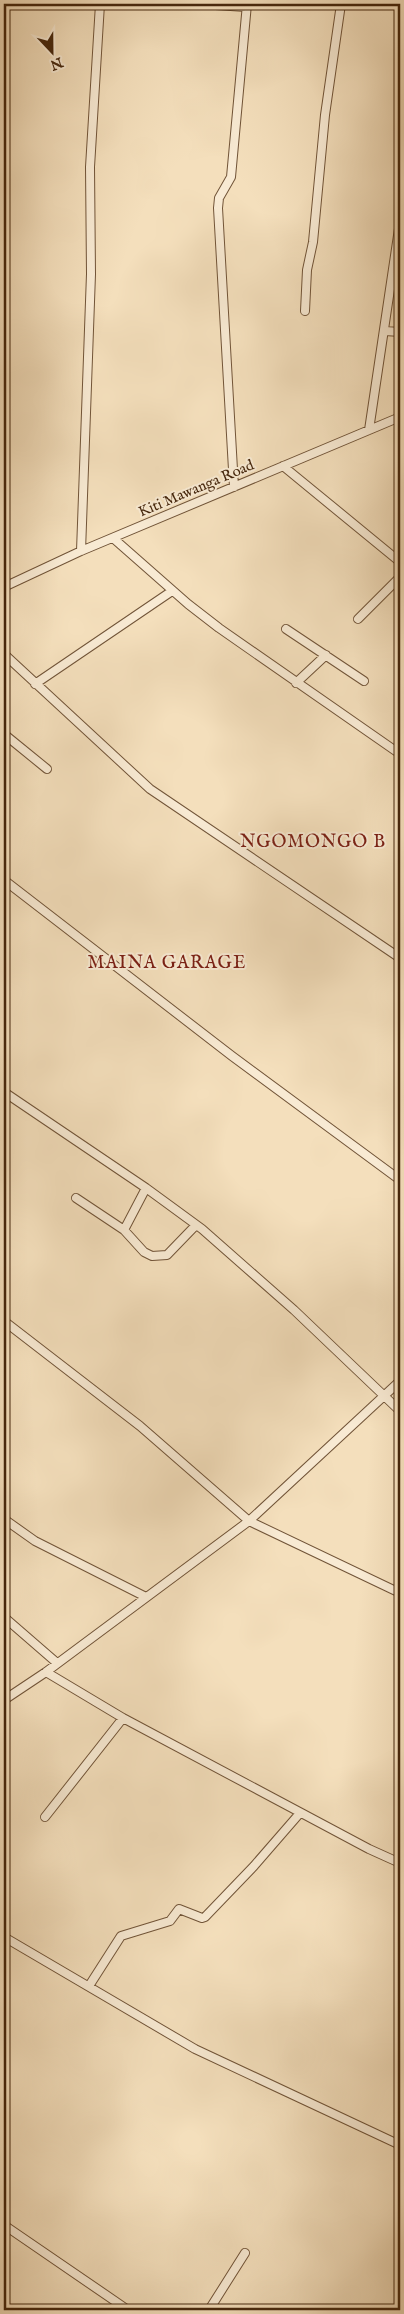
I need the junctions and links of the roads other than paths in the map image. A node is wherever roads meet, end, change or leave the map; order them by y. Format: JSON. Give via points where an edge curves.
{"nodes":[{"id":1,"x":100,"y":4,"type":"edge"},
{"id":2,"x":200,"y":4,"type":"edge"},
{"id":3,"x":341,"y":4,"type":"edge"},
{"id":4,"x":246,"y":5,"type":"edge"},
{"id":5,"x":400,"y":222,"type":"edge"},
{"id":6,"x":398,"y":254,"type":"edge"},
{"id":7,"x":304,"y":311,"type":"dead end"},
{"id":8,"x":384,"y":331,"type":"junction"},
{"id":9,"x":400,"y":332,"type":"edge"},
{"id":10,"x":400,"y":417,"type":"edge"},
{"id":11,"x":369,"y":430,"type":"junction"},
{"id":12,"x":283,"y":466,"type":"junction"},
{"id":13,"x":234,"y":487,"type":"junction"},
{"id":14,"x":113,"y":538,"type":"junction"},
{"id":15,"x":81,"y":551,"type":"junction"},
{"id":16,"x":400,"y":562,"type":"edge"},
{"id":17,"x":400,"y":577,"type":"edge"},
{"id":18,"x":4,"y":587,"type":"edge"},
{"id":19,"x":172,"y":591,"type":"junction"},
{"id":20,"x":358,"y":619,"type":"dead end"},
{"id":21,"x":286,"y":629,"type":"dead end"},
{"id":22,"x":4,"y":654,"type":"edge"},
{"id":23,"x":326,"y":655,"type":"junction"},
{"id":24,"x":364,"y":681,"type":"dead end"},
{"id":25,"x":296,"y":683,"type":"junction"},
{"id":26,"x":35,"y":684,"type":"junction"},
{"id":27,"x":4,"y":734,"type":"edge"},
{"id":28,"x":400,"y":754,"type":"edge"},
{"id":29,"x":48,"y":769,"type":"dead end"},
{"id":30,"x":4,"y":880,"type":"edge"},
{"id":31,"x":400,"y":958,"type":"edge"},
{"id":32,"x":4,"y":1092,"type":"edge"},
{"id":33,"x":400,"y":1180,"type":"edge"},
{"id":34,"x":146,"y":1188,"type":"junction"},
{"id":35,"x":76,"y":1198,"type":"dead end"},
{"id":36,"x":196,"y":1225,"type":"junction"},
{"id":37,"x":124,"y":1230,"type":"junction"},
{"id":38,"x":4,"y":1321,"type":"edge"},
{"id":39,"x":400,"y":1381,"type":"edge"},
{"id":40,"x":385,"y":1395,"type":"junction"},
{"id":41,"x":400,"y":1411,"type":"edge"},
{"id":42,"x":4,"y":1519,"type":"edge"},
{"id":43,"x":249,"y":1521,"type":"junction"},
{"id":44,"x":400,"y":1593,"type":"edge"},
{"id":45,"x":146,"y":1596,"type":"junction"},
{"id":46,"x":4,"y":1617,"type":"edge"},
{"id":47,"x":57,"y":1663,"type":"junction"},
{"id":48,"x":46,"y":1672,"type":"junction"},
{"id":49,"x":4,"y":1700,"type":"edge"},
{"id":50,"x":123,"y":1718,"type":"junction"},
{"id":51,"x":300,"y":1813,"type":"junction"},
{"id":52,"x":45,"y":1817,"type":"dead end"},
{"id":53,"x":400,"y":1863,"type":"edge"},
{"id":54,"x":4,"y":1938,"type":"edge"},
{"id":55,"x":89,"y":1986,"type":"junction"},
{"id":56,"x":400,"y":2145,"type":"edge"},
{"id":57,"x":4,"y":2225,"type":"edge"},
{"id":58,"x":245,"y":2253,"type":"dead end"},
{"id":59,"x":128,"y":2310,"type":"edge"},
{"id":60,"x":209,"y":2310,"type":"edge"}],
"edges":[{"from":1,"to":15,"type":"street","via":[[90,167],[91,274]]},
{"from":2,"to":4,"type":"street"},
{"from":3,"to":7,"type":"street","via":[[325,115]]},
{"from":4,"to":13,"type":"street","via":[[231,177],[219,198],[218,208]]},
{"from":5,"to":6,"type":"street"},
{"from":6,"to":8,"type":"street"},
{"from":8,"to":9,"type":"street"},
{"from":8,"to":11,"type":"street"},
{"from":10,"to":11,"type":"street","name":"Kiti Mawanga Road"},
{"from":11,"to":12,"type":"street","name":"Kiti Mawanga Road"},
{"from":12,"to":13,"type":"street","name":"Kiti Mawanga Road"},
{"from":12,"to":16,"type":"street"},
{"from":13,"to":14,"type":"street","name":"Kiti Mawanga Road"},
{"from":14,"to":15,"type":"street","name":"Kiti Mawanga Road"},
{"from":14,"to":19,"type":"street"},
{"from":15,"to":18,"type":"street","name":"Kiti Mawanga Road"},
{"from":17,"to":20,"type":"street"},
{"from":19,"to":25,"type":"street"},
{"from":19,"to":26,"type":"street"},
{"from":21,"to":23,"type":"street"},
{"from":22,"to":26,"type":"street"},
{"from":23,"to":24,"type":"street"},
{"from":23,"to":25,"type":"street"},
{"from":25,"to":28,"type":"street"},
{"from":26,"to":31,"type":"street","via":[[150,789]]},
{"from":27,"to":29,"type":"street"},
{"from":30,"to":33,"type":"street","via":[[232,1056]]},
{"from":32,"to":34,"type":"street"},
{"from":34,"to":36,"type":"street"},
{"from":34,"to":37,"type":"street"},
{"from":35,"to":37,"type":"street"},
{"from":36,"to":37,"type":"street","via":[[167,1255],[161,1256],[144,1252]]},
{"from":36,"to":40,"type":"street"},
{"from":38,"to":43,"type":"street","via":[[140,1426]]},
{"from":39,"to":40,"type":"street"},
{"from":40,"to":41,"type":"street"},
{"from":40,"to":43,"type":"street"},
{"from":42,"to":45,"type":"street","via":[[35,1541]]},
{"from":43,"to":44,"type":"street"},
{"from":43,"to":45,"type":"street"},
{"from":45,"to":47,"type":"street"},
{"from":46,"to":47,"type":"street"},
{"from":47,"to":48,"type":"street"},
{"from":48,"to":49,"type":"street"},
{"from":48,"to":50,"type":"street"},
{"from":50,"to":51,"type":"street"},
{"from":50,"to":52,"type":"street"},
{"from":51,"to":53,"type":"street"},
{"from":51,"to":55,"type":"street","via":[[205,1917],[179,1909],[170,1921],[121,1936]]},
{"from":54,"to":55,"type":"street"},
{"from":55,"to":56,"type":"street","via":[[195,2049]]},
{"from":57,"to":59,"type":"street"},
{"from":58,"to":60,"type":"street"}]}
